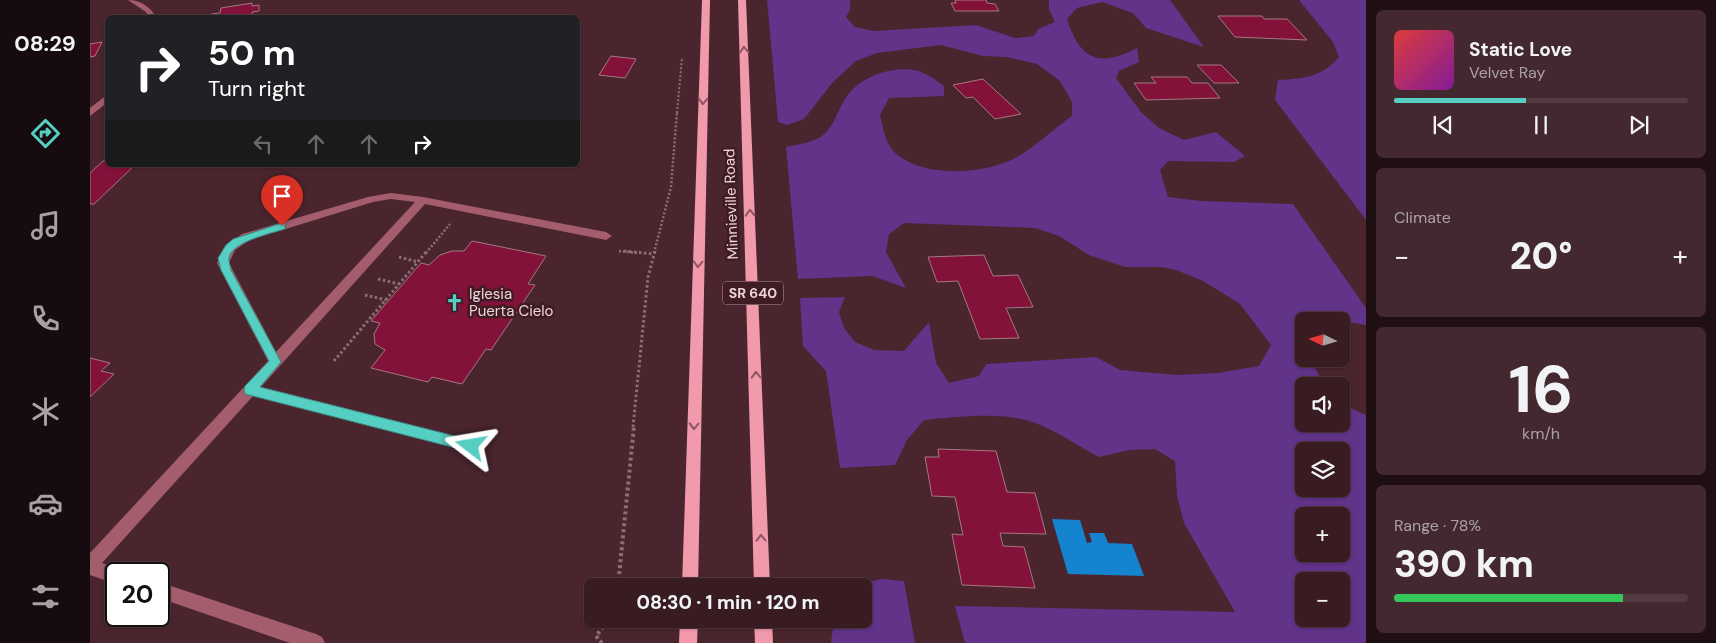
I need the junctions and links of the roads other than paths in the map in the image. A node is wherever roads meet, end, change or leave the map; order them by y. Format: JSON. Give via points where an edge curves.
{"nodes":[{"id":1,"x":132,"y":0,"type":"edge"},
{"id":2,"x":706,"y":0,"type":"edge"},
{"id":3,"x":742,"y":0,"type":"edge"},
{"id":4,"x":151,"y":15,"type":"edge"},
{"id":5,"x":105,"y":100,"type":"edge"},
{"id":6,"x":90,"y":112,"type":"edge"},
{"id":7,"x":423,"y":200,"type":"junction"},
{"id":8,"x":606,"y":236,"type":"dead end"},
{"id":9,"x":275,"y":362,"type":"junction"},
{"id":10,"x":250,"y":390,"type":"junction"},
{"id":11,"x":471,"y":446,"type":"dead end"},
{"id":12,"x":90,"y":566,"type":"edge"},
{"id":13,"x":105,"y":572,"type":"edge"},
{"id":14,"x":690,"y":578,"type":"edge"},
{"id":15,"x":762,"y":578,"type":"edge"},
{"id":16,"x":170,"y":594,"type":"edge"},
{"id":17,"x":689,"y":628,"type":"edge"},
{"id":18,"x":763,"y":628,"type":"edge"},
{"id":19,"x":316,"y":643,"type":"edge"},
{"id":20,"x":688,"y":643,"type":"edge"},
{"id":21,"x":764,"y":643,"type":"edge"}],
"edges":[{"from":1,"to":4,"type":"street"},
{"from":2,"to":14,"type":"main road","name":"Minnieville Road","one_way":true},
{"from":15,"to":3,"type":"main road","name":"Minnieville Road","number":"SR 640","one_way":true},
{"from":5,"to":6,"type":"street"},
{"from":7,"to":8,"type":"street"},
{"from":7,"to":9,"type":"street"},
{"from":7,"to":9,"type":"street","via":[[391,196],[372,200],[246,237],[225,252],[223,263]]},
{"from":9,"to":10,"type":"street"},
{"from":10,"to":11,"type":"street"},
{"from":10,"to":12,"type":"street"},
{"from":12,"to":13,"type":"street"},
{"from":16,"to":19,"type":"street"},
{"from":17,"to":20,"type":"main road"},
{"from":18,"to":21,"type":"main road"}]}
